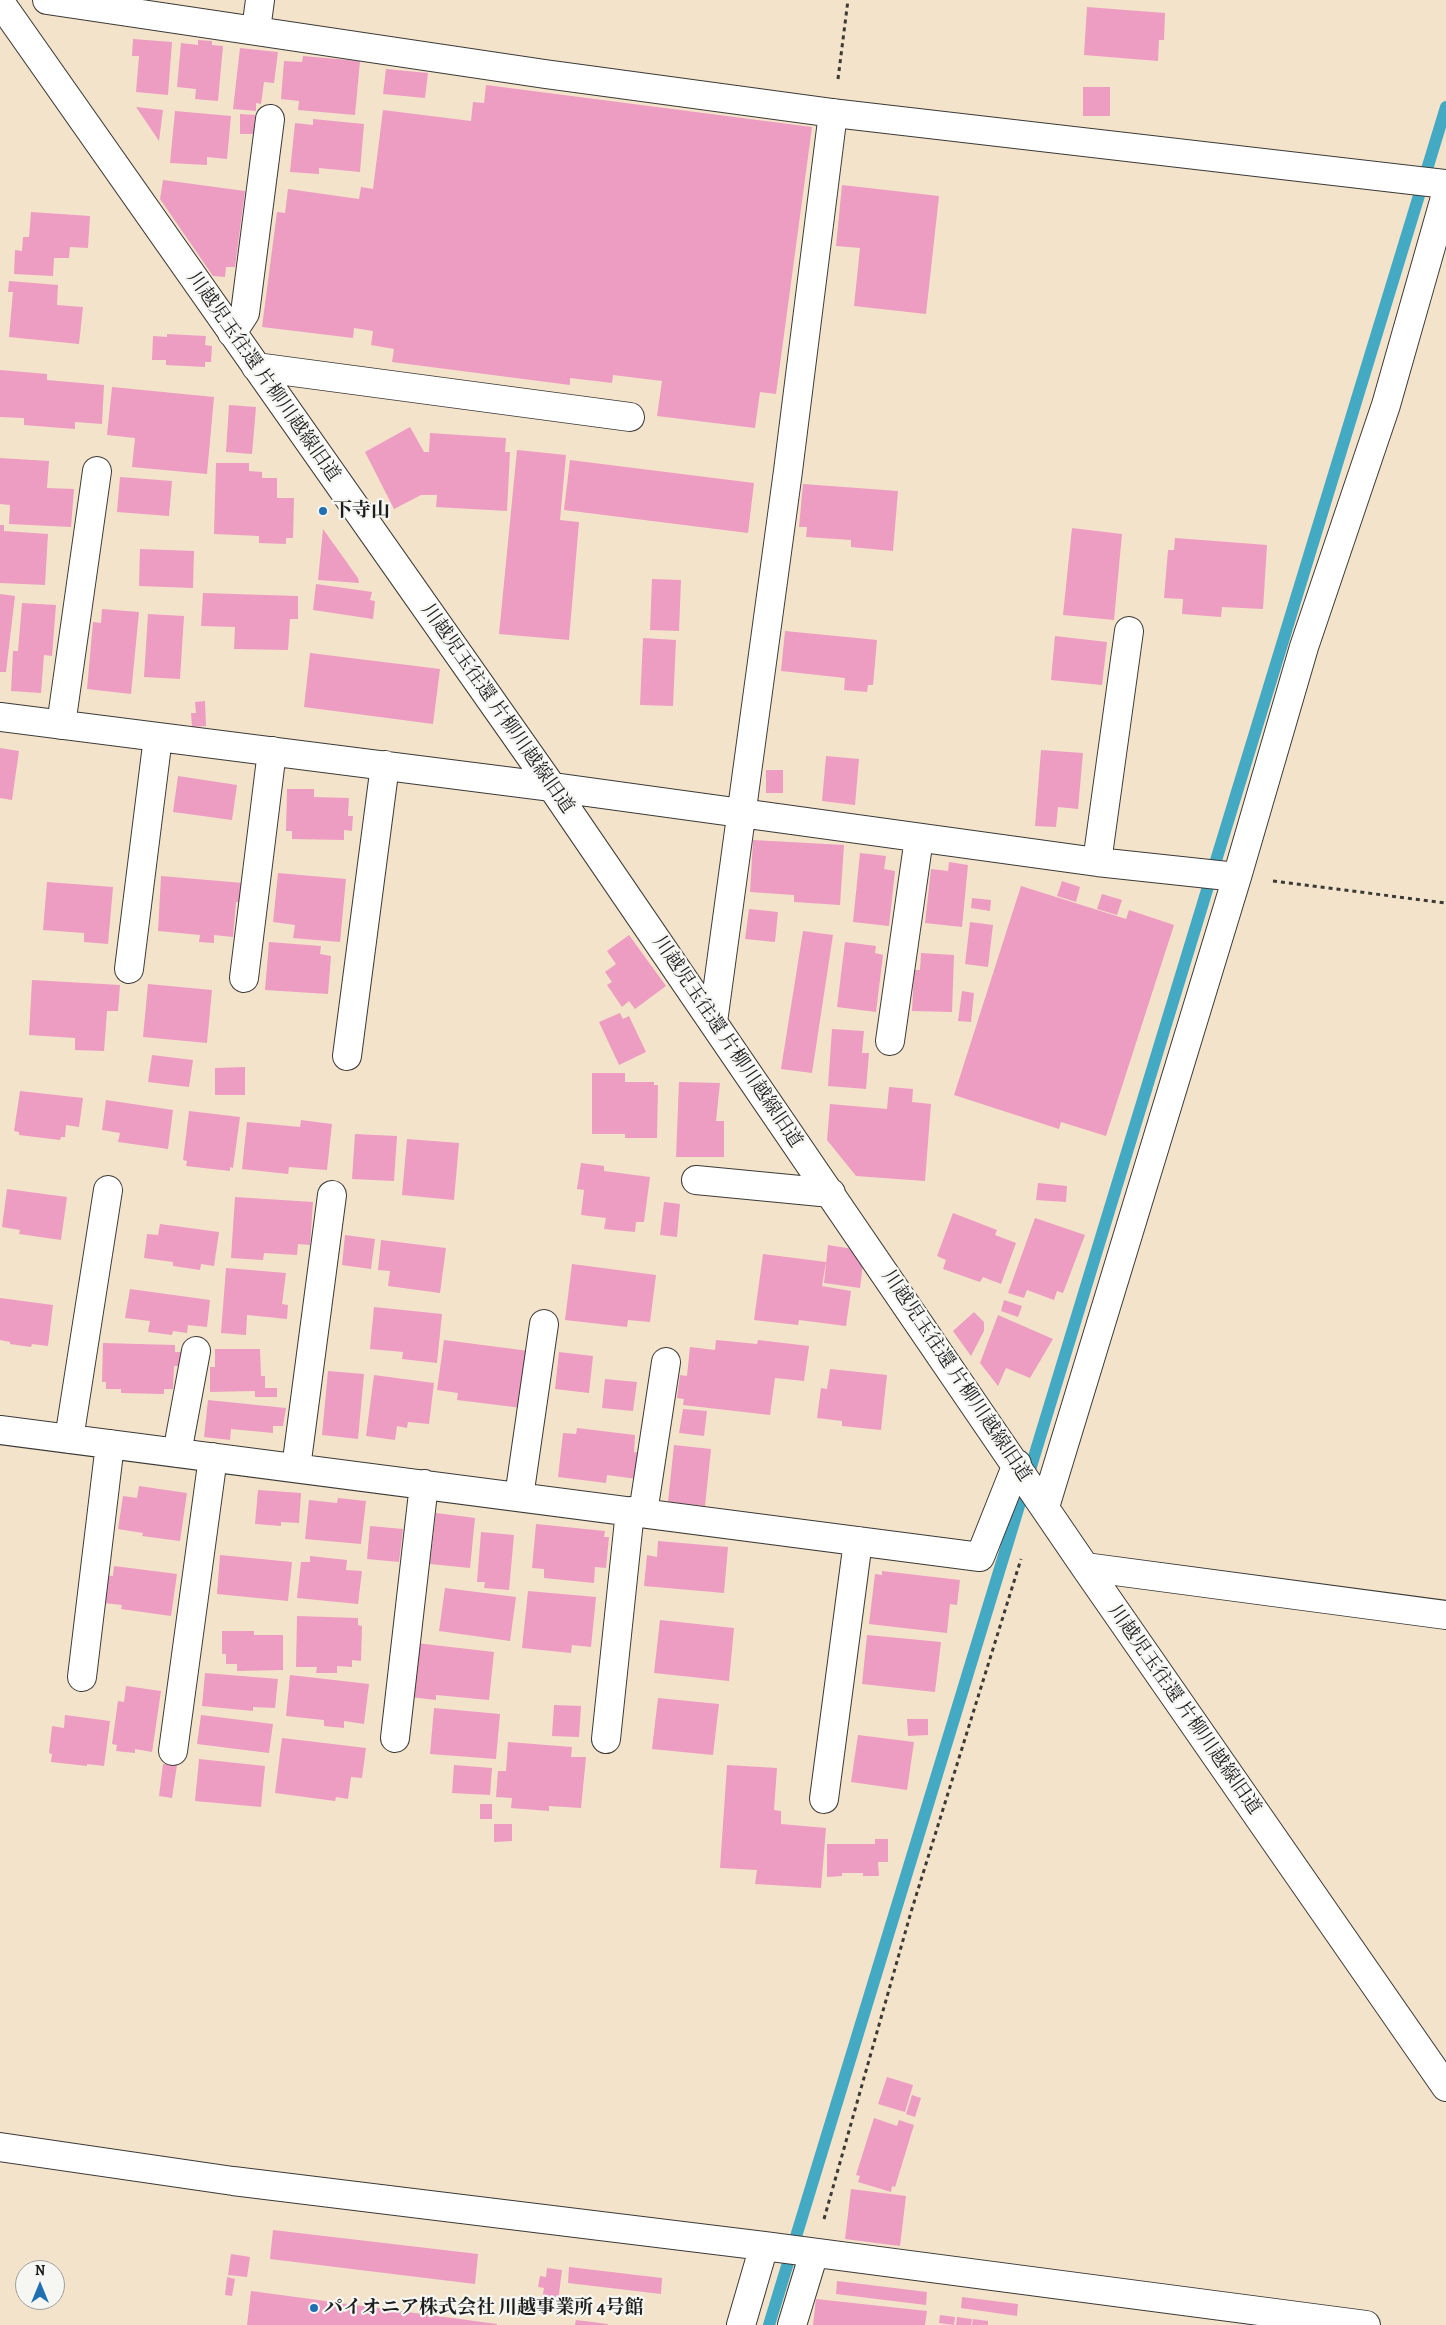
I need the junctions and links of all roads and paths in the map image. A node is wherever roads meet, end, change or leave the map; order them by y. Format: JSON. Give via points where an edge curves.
{"nodes":[{"id":1,"x":260,"y":0,"type":"edge"},
{"id":2,"x":848,"y":0,"type":"edge"},
{"id":3,"x":56,"y":1,"type":"edge"},
{"id":4,"x":0,"y":2,"type":"edge"},
{"id":5,"x":256,"y":30,"type":"junction"},
{"id":6,"x":833,"y":113,"type":"junction"},
{"id":7,"x":270,"y":119,"type":"dead end"},
{"id":8,"x":1446,"y":184,"type":"edge"},
{"id":9,"x":1446,"y":194,"type":"edge"},
{"id":10,"x":232,"y":333,"type":"junction"},
{"id":11,"x":256,"y":367,"type":"junction"},
{"id":12,"x":630,"y":417,"type":"dead end"},
{"id":13,"x":97,"y":471,"type":"dead end"},
{"id":14,"x":1129,"y":631,"type":"dead end"},
{"id":15,"x":0,"y":717,"type":"edge"},
{"id":16,"x":61,"y":724,"type":"junction"},
{"id":17,"x":158,"y":737,"type":"junction"},
{"id":18,"x":272,"y":751,"type":"junction"},
{"id":19,"x":385,"y":765,"type":"junction"},
{"id":20,"x":552,"y":787,"type":"junction"},
{"id":21,"x":743,"y":814,"type":"junction"},
{"id":22,"x":919,"y":838,"type":"junction"},
{"id":23,"x":1097,"y":862,"type":"junction"},
{"id":24,"x":1237,"y":877,"type":"junction"},
{"id":25,"x":1446,"y":903,"type":"edge"},
{"id":26,"x":129,"y":969,"type":"dead end"},
{"id":27,"x":244,"y":978,"type":"dead end"},
{"id":28,"x":713,"y":1022,"type":"junction"},
{"id":29,"x":890,"y":1041,"type":"dead end"},
{"id":30,"x":347,"y":1056,"type":"dead end"},
{"id":31,"x":696,"y":1180,"type":"dead end"},
{"id":32,"x":108,"y":1190,"type":"dead end"},
{"id":33,"x":831,"y":1193,"type":"junction"},
{"id":34,"x":332,"y":1195,"type":"dead end"},
{"id":35,"x":544,"y":1324,"type":"dead end"},
{"id":36,"x":196,"y":1351,"type":"dead end"},
{"id":37,"x":666,"y":1362,"type":"dead end"},
{"id":38,"x":0,"y":1430,"type":"edge"},
{"id":39,"x":69,"y":1439,"type":"junction"},
{"id":40,"x":110,"y":1444,"type":"junction"},
{"id":41,"x":177,"y":1453,"type":"junction"},
{"id":42,"x":213,"y":1458,"type":"junction"},
{"id":43,"x":1017,"y":1464,"type":"junction"},
{"id":44,"x":296,"y":1468,"type":"junction"},
{"id":45,"x":424,"y":1484,"type":"junction"},
{"id":46,"x":519,"y":1497,"type":"junction"},
{"id":47,"x":1045,"y":1507,"type":"junction"},
{"id":48,"x":637,"y":1512,"type":"junction"},
{"id":49,"x":858,"y":1541,"type":"junction"},
{"id":50,"x":1085,"y":1567,"type":"junction"},
{"id":51,"x":1446,"y":1615,"type":"edge"},
{"id":52,"x":82,"y":1677,"type":"dead end"},
{"id":53,"x":395,"y":1738,"type":"dead end"},
{"id":54,"x":606,"y":1740,"type":"dead end"},
{"id":55,"x":173,"y":1750,"type":"dead end"},
{"id":56,"x":824,"y":1800,"type":"dead end"},
{"id":57,"x":1446,"y":2087,"type":"edge"},
{"id":58,"x":0,"y":2147,"type":"edge"},
{"id":59,"x":764,"y":2246,"type":"junction"},
{"id":60,"x":814,"y":2253,"type":"junction"},
{"id":61,"x":740,"y":2325,"type":"edge"},
{"id":62,"x":792,"y":2325,"type":"edge"},
{"id":63,"x":1366,"y":2325,"type":"edge"}],
"edges":[{"from":1,"to":5,"type":"street"},
{"from":2,"to":6,"type":"path"},
{"from":3,"to":5,"type":"street"},
{"from":4,"to":10,"type":"street","name":"川越児玉往還 片柳川越線旧道"},
{"from":5,"to":6,"type":"street"},
{"from":6,"to":8,"type":"street"},
{"from":6,"to":21,"type":"street"},
{"from":7,"to":10,"type":"street","via":[[245,313]]},
{"from":9,"to":24,"type":"street","via":[[1386,405],[1304,647]]},
{"from":10,"to":11,"type":"street","name":"川越児玉往還 片柳川越線旧道"},
{"from":11,"to":12,"type":"street"},
{"from":11,"to":20,"type":"street","name":"川越児玉往還 片柳川越線旧道"},
{"from":13,"to":16,"type":"street"},
{"from":14,"to":23,"type":"street"},
{"from":15,"to":16,"type":"street"},
{"from":16,"to":17,"type":"street"},
{"from":17,"to":18,"type":"street"},
{"from":17,"to":26,"type":"street"},
{"from":18,"to":19,"type":"street"},
{"from":18,"to":27,"type":"street"},
{"from":19,"to":20,"type":"street"},
{"from":19,"to":30,"type":"street"},
{"from":20,"to":21,"type":"street"},
{"from":20,"to":28,"type":"street","name":"川越児玉往還 片柳川越線旧道"},
{"from":21,"to":22,"type":"street"},
{"from":21,"to":28,"type":"street"},
{"from":22,"to":23,"type":"street"},
{"from":22,"to":29,"type":"street"},
{"from":23,"to":24,"type":"street"},
{"from":24,"to":25,"type":"path"},
{"from":24,"to":47,"type":"street"},
{"from":28,"to":33,"type":"street","name":"川越児玉往還 片柳川越線旧道"},
{"from":31,"to":33,"type":"street"},
{"from":32,"to":39,"type":"street"},
{"from":33,"to":43,"type":"street","name":"川越児玉往還 片柳川越線旧道"},
{"from":34,"to":44,"type":"street"},
{"from":35,"to":46,"type":"street"},
{"from":36,"to":41,"type":"street"},
{"from":37,"to":48,"type":"street"},
{"from":38,"to":39,"type":"street"},
{"from":39,"to":40,"type":"street"},
{"from":40,"to":41,"type":"street"},
{"from":40,"to":52,"type":"street"},
{"from":41,"to":42,"type":"street"},
{"from":42,"to":44,"type":"street"},
{"from":42,"to":55,"type":"street"},
{"from":43,"to":47,"type":"street","name":"川越児玉往還 片柳川越線旧道"},
{"from":43,"to":49,"type":"street","via":[[980,1557]]},
{"from":44,"to":45,"type":"street"},
{"from":45,"to":46,"type":"street"},
{"from":45,"to":53,"type":"street"},
{"from":46,"to":48,"type":"street"},
{"from":47,"to":50,"type":"street","name":"川越児玉往還 片柳川越線旧道"},
{"from":47,"to":60,"type":"path","via":[[1024,1549],[911,1912]]},
{"from":48,"to":49,"type":"street"},
{"from":48,"to":54,"type":"street"},
{"from":49,"to":56,"type":"street"},
{"from":50,"to":51,"type":"street"},
{"from":50,"to":57,"type":"street","name":"川越児玉往還 片柳川越線旧道"},
{"from":58,"to":59,"type":"street","via":[[233,2182]]},
{"from":59,"to":60,"type":"street"},
{"from":59,"to":61,"type":"street"},
{"from":60,"to":62,"type":"street"},
{"from":60,"to":63,"type":"street"}]}
